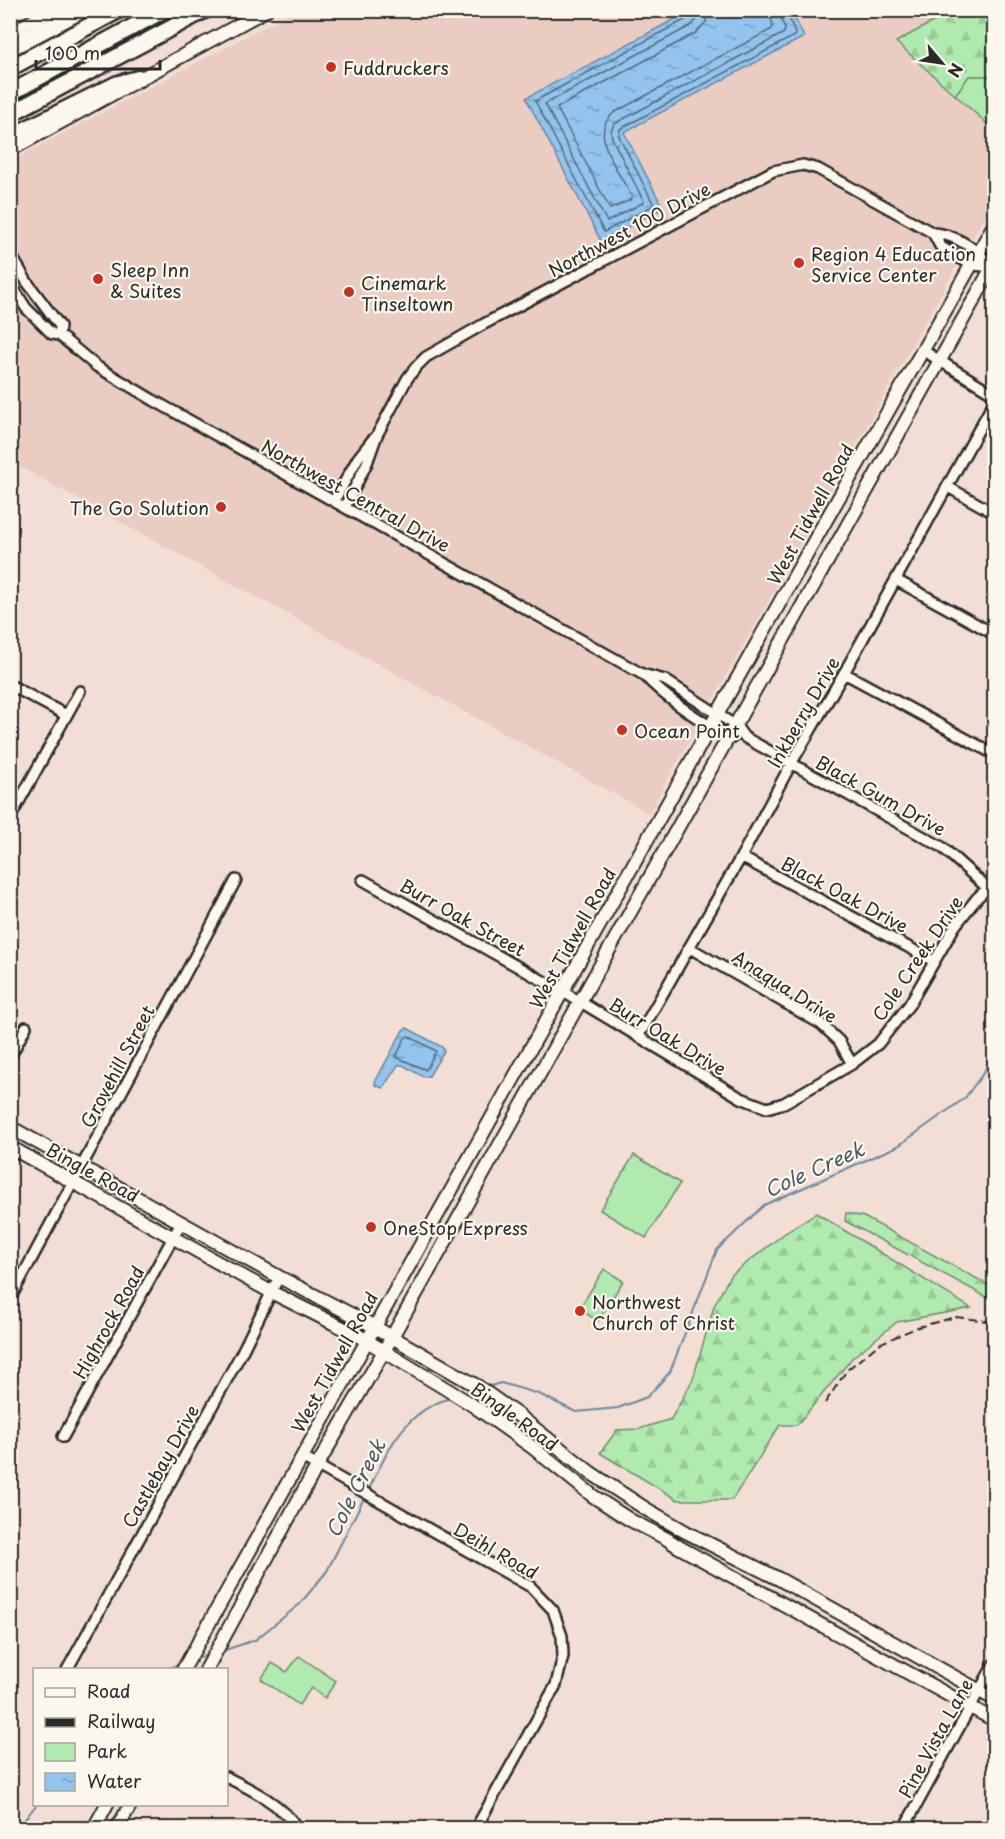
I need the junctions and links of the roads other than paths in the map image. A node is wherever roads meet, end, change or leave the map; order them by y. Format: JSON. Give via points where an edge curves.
{"nodes":[{"id":1,"x":53,"y":10,"type":"edge"},
{"id":2,"x":82,"y":10,"type":"edge"},
{"id":3,"x":119,"y":10,"type":"edge"},
{"id":4,"x":164,"y":10,"type":"edge"},
{"id":5,"x":205,"y":10,"type":"edge"},
{"id":6,"x":267,"y":10,"type":"edge"},
{"id":7,"x":10,"y":33,"type":"edge"},
{"id":8,"x":10,"y":48,"type":"edge"},
{"id":9,"x":10,"y":68,"type":"edge"},
{"id":10,"x":140,"y":78,"type":"junction"},
{"id":11,"x":10,"y":93,"type":"edge"},
{"id":12,"x":10,"y":114,"type":"edge"},
{"id":13,"x":10,"y":137,"type":"edge"},
{"id":14,"x":10,"y":150,"type":"edge"},
{"id":15,"x":994,"y":225,"type":"edge"},
{"id":16,"x":933,"y":233,"type":"junction"},
{"id":17,"x":980,"y":252,"type":"junction"},
{"id":18,"x":10,"y":253,"type":"edge"},
{"id":19,"x":14,"y":265,"type":"edge"},
{"id":20,"x":973,"y":265,"type":"junction"},
{"id":21,"x":994,"y":266,"type":"edge"},
{"id":22,"x":10,"y":284,"type":"edge"},
{"id":23,"x":59,"y":335,"type":"junction"},
{"id":24,"x":924,"y":351,"type":"junction"},
{"id":25,"x":940,"y":361,"type":"junction"},
{"id":26,"x":994,"y":394,"type":"edge"},
{"id":27,"x":994,"y":402,"type":"edge"},
{"id":28,"x":377,"y":435,"type":"junction"},
{"id":29,"x":948,"y":487,"type":"junction"},
{"id":30,"x":334,"y":501,"type":"junction"},
{"id":31,"x":345,"y":507,"type":"junction"},
{"id":32,"x":994,"y":513,"type":"edge"},
{"id":33,"x":817,"y":536,"type":"junction"},
{"id":34,"x":836,"y":545,"type":"junction"},
{"id":35,"x":896,"y":580,"type":"junction"},
{"id":36,"x":994,"y":634,"type":"edge"},
{"id":37,"x":844,"y":673,"type":"junction"},
{"id":38,"x":642,"y":674,"type":"junction"},
{"id":39,"x":10,"y":685,"type":"edge"},
{"id":40,"x":80,"y":691,"type":"dead end"},
{"id":41,"x":718,"y":714,"type":"junction"},
{"id":42,"x":66,"y":716,"type":"junction"},
{"id":43,"x":711,"y":726,"type":"junction"},
{"id":44,"x":736,"y":726,"type":"junction"},
{"id":45,"x":744,"y":737,"type":"junction"},
{"id":46,"x":729,"y":738,"type":"junction"},
{"id":47,"x":994,"y":754,"type":"edge"},
{"id":48,"x":791,"y":765,"type":"junction"},
{"id":49,"x":10,"y":818,"type":"edge"},
{"id":50,"x":741,"y":857,"type":"junction"},
{"id":51,"x":236,"y":880,"type":"dead end"},
{"id":52,"x":363,"y":880,"type":"dead end"},
{"id":53,"x":992,"y":888,"type":"edge"},
{"id":54,"x":690,"y":948,"type":"junction"},
{"id":55,"x":934,"y":961,"type":"junction"},
{"id":56,"x":562,"y":992,"type":"junction"},
{"id":57,"x":579,"y":1001,"type":"junction"},
{"id":58,"x":27,"y":1027,"type":"dead end"},
{"id":59,"x":638,"y":1037,"type":"junction"},
{"id":60,"x":10,"y":1057,"type":"edge"},
{"id":61,"x":852,"y":1064,"type":"junction"},
{"id":62,"x":741,"y":1098,"type":"joint"},
{"id":63,"x":493,"y":1115,"type":"junction"},
{"id":64,"x":510,"y":1124,"type":"junction"},
{"id":65,"x":10,"y":1127,"type":"edge"},
{"id":66,"x":10,"y":1147,"type":"edge"},
{"id":67,"x":83,"y":1166,"type":"junction"},
{"id":68,"x":74,"y":1181,"type":"junction"},
{"id":69,"x":443,"y":1204,"type":"junction"},
{"id":70,"x":460,"y":1213,"type":"junction"},
{"id":71,"x":181,"y":1223,"type":"junction"},
{"id":72,"x":173,"y":1238,"type":"junction"},
{"id":73,"x":279,"y":1277,"type":"junction"},
{"id":74,"x":271,"y":1292,"type":"junction"},
{"id":75,"x":10,"y":1299,"type":"edge"},
{"id":76,"x":374,"y":1328,"type":"junction"},
{"id":77,"x":391,"y":1338,"type":"junction"},
{"id":78,"x":367,"y":1341,"type":"junction"},
{"id":79,"x":384,"y":1351,"type":"junction"},
{"id":80,"x":542,"y":1434,"type":"junction"},
{"id":81,"x":63,"y":1437,"type":"dead end"},
{"id":82,"x":532,"y":1448,"type":"junction"},
{"id":83,"x":302,"y":1457,"type":"junction"},
{"id":84,"x":317,"y":1466,"type":"junction"},
{"id":85,"x":686,"y":1532,"type":"junction"},
{"id":86,"x":254,"y":1542,"type":"junction"},
{"id":87,"x":679,"y":1547,"type":"junction"},
{"id":88,"x":272,"y":1550,"type":"junction"},
{"id":89,"x":830,"y":1608,"type":"junction"},
{"id":90,"x":821,"y":1625,"type":"junction"},
{"id":91,"x":994,"y":1664,"type":"edge"},
{"id":92,"x":68,"y":1668,"type":"edge"},
{"id":93,"x":184,"y":1668,"type":"edge"},
{"id":94,"x":207,"y":1668,"type":"edge"},
{"id":95,"x":980,"y":1691,"type":"junction"},
{"id":96,"x":994,"y":1699,"type":"edge"},
{"id":97,"x":971,"y":1708,"type":"junction"},
{"id":98,"x":994,"y":1720,"type":"edge"},
{"id":99,"x":228,"y":1778,"type":"edge"},
{"id":100,"x":106,"y":1806,"type":"edge"},
{"id":101,"x":130,"y":1806,"type":"edge"},
{"id":102,"x":94,"y":1828,"type":"edge"},
{"id":103,"x":117,"y":1828,"type":"edge"},
{"id":104,"x":297,"y":1828,"type":"edge"},
{"id":105,"x":476,"y":1828,"type":"edge"},
{"id":106,"x":904,"y":1828,"type":"edge"}],
"edges":[{"from":1,"to":7,"type":"main road"},
{"from":2,"to":8,"type":"highway"},
{"from":3,"to":9,"type":"highway"},
{"from":4,"to":11,"type":"highway"},
{"from":5,"to":12,"type":"highway"},
{"from":6,"to":10,"type":"main road"},
{"from":10,"to":13,"type":"highway","via":[[117,84]]},
{"from":10,"to":14,"type":"main road"},
{"from":15,"to":17,"type":"main road","name":"West Tidwell Road"},
{"from":16,"to":17,"type":"street","name":"Northwest 100 Drive","via":[[946,234]]},
{"from":16,"to":20,"type":"street","name":"Northwest 100 Drive","via":[[940,246]]},
{"from":16,"to":28,"type":"street","name":"Northwest 100 Drive","via":[[818,169],[803,165],[773,171],[426,357],[411,373]]},
{"from":17,"to":20,"type":"main road","name":"West Tidwell Road"},
{"from":17,"to":21,"type":"street","name":"Northwest 100 Drive"},
{"from":18,"to":19,"type":"street","name":"Northwest Central Drive"},
{"from":19,"to":23,"type":"street","name":"Northwest Central Drive","via":[[60,326]]},
{"from":20,"to":21,"type":"street","name":"Northwest 100 Drive"},
{"from":20,"to":24,"type":"main road","name":"West Tidwell Road"},
{"from":21,"to":25,"type":"main road","name":"West Tidwell Road"},
{"from":22,"to":23,"type":"street","name":"Northwest Central Drive","via":[[26,308],[52,334]]},
{"from":23,"to":30,"type":"street","name":"Northwest Central Drive","via":[[96,366]]},
{"from":24,"to":25,"type":"street"},
{"from":24,"to":33,"type":"main road","name":"West Tidwell Road"},
{"from":25,"to":26,"type":"street"},
{"from":25,"to":34,"type":"main road","name":"West Tidwell Road"},
{"from":27,"to":29,"type":"street","name":"Inkberry Drive"},
{"from":28,"to":30,"type":"street","name":"Northwest 100 Drive","via":[[358,458]]},
{"from":28,"to":31,"type":"street","name":"Northwest 100 Drive"},
{"from":29,"to":32,"type":"street"},
{"from":29,"to":35,"type":"street","name":"Inkberry Drive"},
{"from":30,"to":31,"type":"street","name":"Northwest Central Drive"},
{"from":31,"to":38,"type":"street","name":"Northwest Central Drive"},
{"from":33,"to":34,"type":"main road"},
{"from":33,"to":41,"type":"main road","name":"West Tidwell Road"},
{"from":34,"to":44,"type":"main road","name":"West Tidwell Road"},
{"from":35,"to":36,"type":"street"},
{"from":35,"to":37,"type":"street","name":"Inkberry Drive"},
{"from":37,"to":47,"type":"street"},
{"from":37,"to":48,"type":"street","name":"Inkberry Drive"},
{"from":38,"to":41,"type":"street","name":"Northwest Central Drive","via":[[665,680]]},
{"from":38,"to":43,"type":"street","name":"Northwest Central Drive","via":[[658,690]]},
{"from":39,"to":42,"type":"street"},
{"from":40,"to":42,"type":"street"},
{"from":41,"to":43,"type":"main road","name":"West Tidwell Road"},
{"from":41,"to":44,"type":"street","name":"Northwest Central Drive"},
{"from":42,"to":49,"type":"street"},
{"from":43,"to":46,"type":"street","name":"Northwest Central Drive"},
{"from":43,"to":56,"type":"main road","name":"West Tidwell Road"},
{"from":44,"to":45,"type":"street","name":"Black Gum Drive"},
{"from":44,"to":46,"type":"main road","name":"West Tidwell Road"},
{"from":45,"to":46,"type":"street"},
{"from":45,"to":48,"type":"street","name":"Black Gum Drive"},
{"from":46,"to":57,"type":"main road","name":"West Tidwell Road"},
{"from":48,"to":50,"type":"street","name":"Inkberry Drive"},
{"from":48,"to":53,"type":"street","name":"Black Gum Drive","via":[[942,847]]},
{"from":50,"to":54,"type":"street","name":"Inkberry Drive"},
{"from":50,"to":55,"type":"street","name":"Black Oak Drive"},
{"from":51,"to":67,"type":"street","name":"Grovehill Street"},
{"from":52,"to":56,"type":"street","name":"Burr Oak Street"},
{"from":53,"to":55,"type":"street","name":"Cole Creek Drive","via":[[955,926]]},
{"from":54,"to":59,"type":"street","name":"Inkberry Drive"},
{"from":54,"to":61,"type":"street","name":"Anaqua Drive","via":[[821,1024],[839,1041]]},
{"from":55,"to":61,"type":"street","name":"Cole Creek Drive","via":[[909,1005],[879,1044]]},
{"from":56,"to":57,"type":"street","name":"Burr Oak Street"},
{"from":56,"to":63,"type":"main road","name":"West Tidwell Road"},
{"from":57,"to":59,"type":"street","name":"Burr Oak Drive"},
{"from":57,"to":64,"type":"main road","name":"West Tidwell Road"},
{"from":58,"to":60,"type":"street"},
{"from":59,"to":62,"type":"street","name":"Burr Oak Drive"},
{"from":61,"to":62,"type":"street","name":"Cole Creek Drive","via":[[784,1103],[767,1108]]},
{"from":63,"to":64,"type":"main road"},
{"from":63,"to":69,"type":"main road","name":"West Tidwell Road"},
{"from":64,"to":70,"type":"main road","name":"West Tidwell Road"},
{"from":65,"to":67,"type":"main road","name":"Bingle Road"},
{"from":66,"to":68,"type":"main road","name":"Bingle Road"},
{"from":67,"to":68,"type":"street","name":"Grovehill Street"},
{"from":67,"to":71,"type":"main road","name":"Bingle Road"},
{"from":68,"to":72,"type":"main road","name":"Bingle Road"},
{"from":68,"to":75,"type":"street","name":"Grovehill Street"},
{"from":69,"to":70,"type":"main road"},
{"from":69,"to":76,"type":"main road","name":"West Tidwell Road"},
{"from":70,"to":77,"type":"main road","name":"West Tidwell Road"},
{"from":71,"to":72,"type":"street","name":"Highrock Road"},
{"from":71,"to":73,"type":"main road","name":"Bingle Road"},
{"from":72,"to":74,"type":"main road","name":"Bingle Road"},
{"from":72,"to":81,"type":"street","name":"Highrock Road"},
{"from":73,"to":74,"type":"street","name":"Castlebay Drive"},
{"from":73,"to":76,"type":"main road","name":"Bingle Road"},
{"from":74,"to":78,"type":"main road","name":"Bingle Road"},
{"from":74,"to":92,"type":"street","name":"Castlebay Drive"},
{"from":76,"to":77,"type":"main road","name":"Bingle Road"},
{"from":76,"to":78,"type":"main road","name":"West Tidwell Road"},
{"from":77,"to":79,"type":"main road","name":"West Tidwell Road"},
{"from":77,"to":80,"type":"main road","name":"Bingle Road","via":[[460,1376]]},
{"from":78,"to":79,"type":"main road","name":"Bingle Road"},
{"from":78,"to":83,"type":"main road","name":"West Tidwell Road"},
{"from":79,"to":82,"type":"main road","name":"Bingle Road"},
{"from":79,"to":84,"type":"main road","name":"West Tidwell Road"},
{"from":80,"to":82,"type":"main road"},
{"from":80,"to":85,"type":"main road","name":"Bingle Road","via":[[609,1485]]},
{"from":82,"to":87,"type":"main road","name":"Bingle Road","via":[[593,1496]]},
{"from":83,"to":84,"type":"street","name":"Deihl Road"},
{"from":83,"to":86,"type":"main road","name":"West Tidwell Road"},
{"from":84,"to":88,"type":"main road","name":"West Tidwell Road"},
{"from":84,"to":105,"type":"street","name":"Deihl Road","via":[[531,1587],[553,1610],[562,1636],[563,1656],[556,1685]]},
{"from":85,"to":87,"type":"main road"},
{"from":85,"to":89,"type":"main road","name":"Bingle Road"},
{"from":86,"to":88,"type":"main road"},
{"from":86,"to":93,"type":"main road","name":"West Tidwell Road"},
{"from":87,"to":90,"type":"main road","name":"Bingle Road"},
{"from":88,"to":94,"type":"main road","name":"West Tidwell Road"},
{"from":89,"to":90,"type":"main road"},
{"from":89,"to":95,"type":"main road","name":"Bingle Road"},
{"from":90,"to":97,"type":"main road","name":"Bingle Road"},
{"from":91,"to":95,"type":"street","name":"Pine Vista Lane"},
{"from":95,"to":96,"type":"main road","name":"Bingle Road"},
{"from":95,"to":97,"type":"street","name":"Pine Vista Lane"},
{"from":97,"to":98,"type":"main road","name":"Bingle Road"},
{"from":97,"to":106,"type":"street","name":"Pine Vista Lane"},
{"from":99,"to":104,"type":"street","via":[[272,1804]]},
{"from":100,"to":102,"type":"main road"},
{"from":101,"to":103,"type":"main road"}]}
